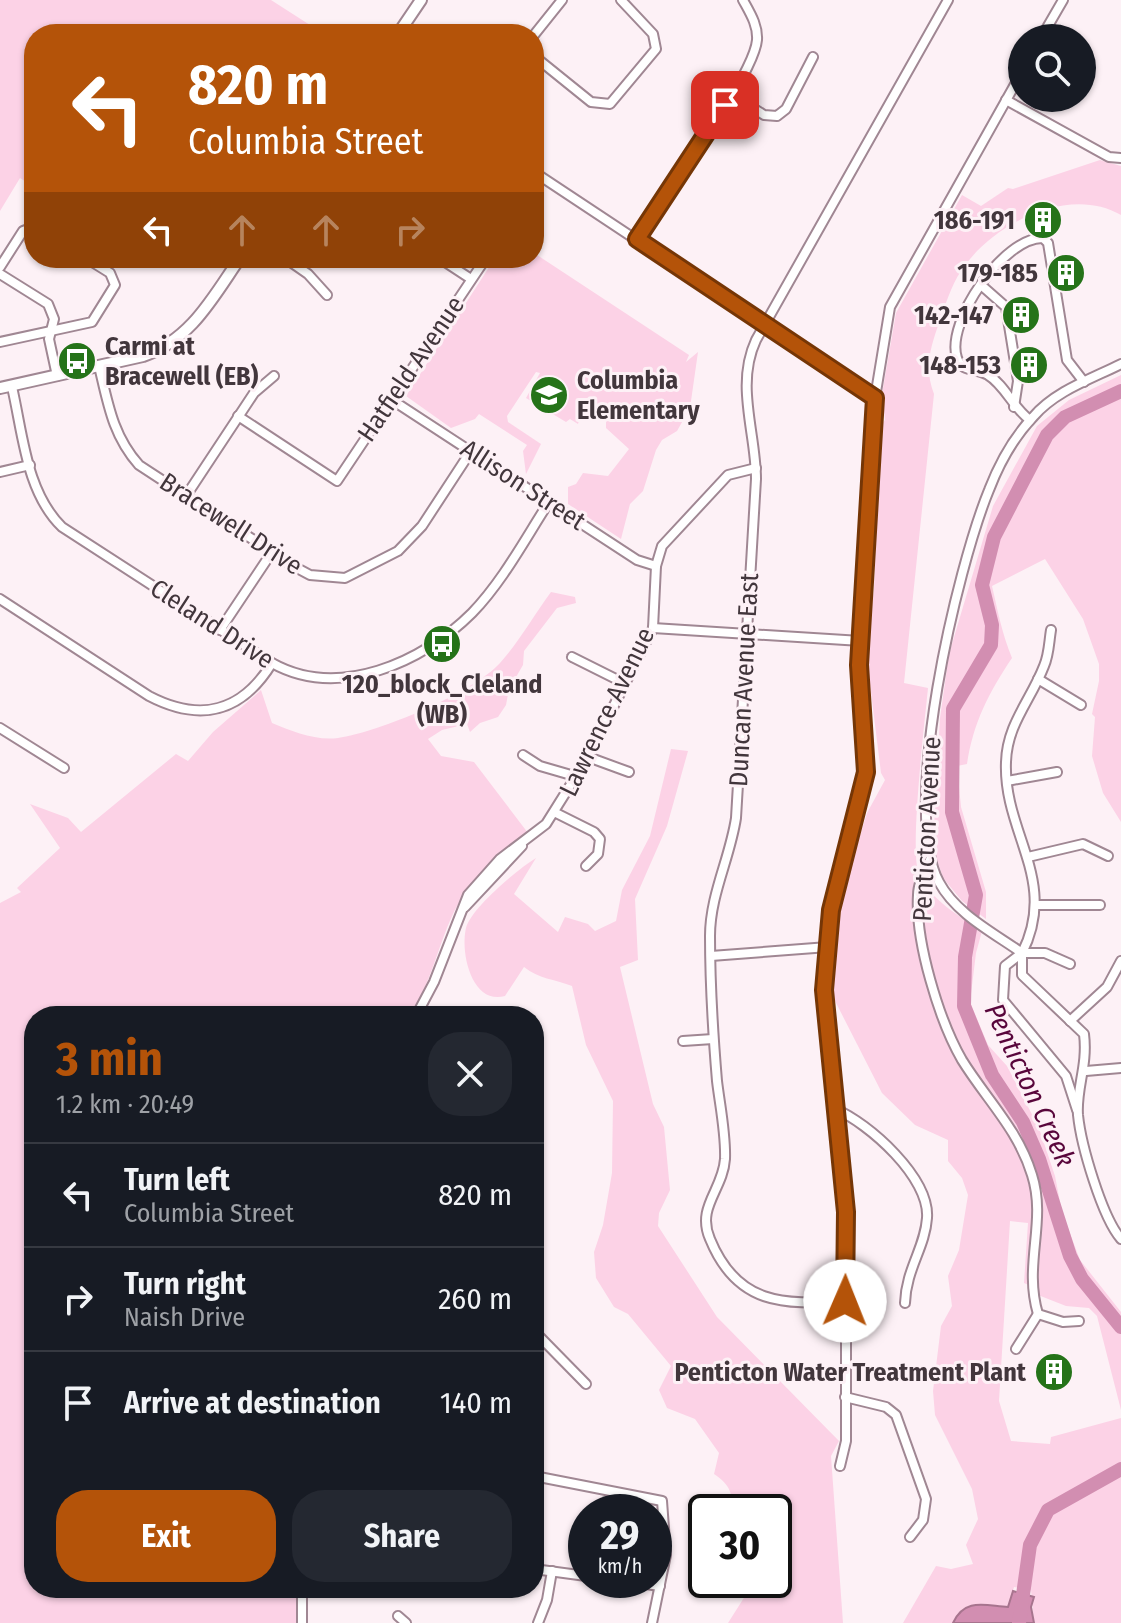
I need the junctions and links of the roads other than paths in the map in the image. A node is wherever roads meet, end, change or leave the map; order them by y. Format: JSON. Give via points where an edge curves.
{"nodes":[{"id":1,"x":421,"y":0,"type":"edge"},
{"id":2,"x":562,"y":0,"type":"edge"},
{"id":3,"x":621,"y":0,"type":"edge"},
{"id":4,"x":743,"y":0,"type":"edge"},
{"id":5,"x":948,"y":0,"type":"edge"},
{"id":6,"x":1063,"y":0,"type":"edge"},
{"id":7,"x":405,"y":24,"type":"edge"},
{"id":8,"x":543,"y":24,"type":"edge"},
{"id":9,"x":1049,"y":24,"type":"edge"},
{"id":10,"x":813,"y":57,"type":"dead end"},
{"id":11,"x":544,"y":64,"type":"edge"},
{"id":12,"x":731,"y":94,"type":"junction"},
{"id":13,"x":1008,"y":96,"type":"edge"},
{"id":14,"x":1006,"y":100,"type":"junction"},
{"id":15,"x":1121,"y":158,"type":"edge"},
{"id":16,"x":544,"y":179,"type":"edge"},
{"id":17,"x":24,"y":231,"type":"edge"},
{"id":18,"x":637,"y":239,"type":"junction"},
{"id":19,"x":0,"y":267,"type":"edge"},
{"id":20,"x":102,"y":268,"type":"edge"},
{"id":21,"x":233,"y":268,"type":"edge"},
{"id":22,"x":299,"y":268,"type":"edge"},
{"id":23,"x":454,"y":268,"type":"edge"},
{"id":24,"x":479,"y":268,"type":"edge"},
{"id":25,"x":0,"y":274,"type":"edge"},
{"id":26,"x":471,"y":279,"type":"junction"},
{"id":27,"x":981,"y":285,"type":"junction"},
{"id":28,"x":327,"y":295,"type":"dead end"},
{"id":29,"x":766,"y":325,"type":"junction"},
{"id":30,"x":52,"y":333,"type":"junction"},
{"id":31,"x":0,"y":342,"type":"edge"},
{"id":32,"x":1121,"y":364,"type":"edge"},
{"id":33,"x":99,"y":366,"type":"junction"},
{"id":34,"x":57,"y":376,"type":"junction"},
{"id":35,"x":274,"y":376,"type":"dead end"},
{"id":36,"x":1084,"y":382,"type":"junction"},
{"id":37,"x":6,"y":387,"type":"edge"},
{"id":38,"x":875,"y":398,"type":"junction"},
{"id":39,"x":392,"y":400,"type":"junction"},
{"id":40,"x":1014,"y":407,"type":"junction"},
{"id":41,"x":238,"y":416,"type":"junction"},
{"id":42,"x":1030,"y":420,"type":"junction"},
{"id":43,"x":471,"y":451,"type":"junction"},
{"id":44,"x":30,"y":465,"type":"junction"},
{"id":45,"x":756,"y":468,"type":"junction"},
{"id":46,"x":0,"y":472,"type":"edge"},
{"id":47,"x":186,"y":496,"type":"junction"},
{"id":48,"x":549,"y":502,"type":"junction"},
{"id":49,"x":272,"y":552,"type":"junction"},
{"id":50,"x":656,"y":566,"type":"junction"},
{"id":51,"x":0,"y":599,"type":"edge"},
{"id":52,"x":653,"y":628,"type":"junction"},
{"id":53,"x":220,"y":630,"type":"junction"},
{"id":54,"x":1051,"y":630,"type":"dead end"},
{"id":55,"x":747,"y":634,"type":"junction"},
{"id":56,"x":861,"y":641,"type":"junction"},
{"id":57,"x":572,"y":657,"type":"dead end"},
{"id":58,"x":272,"y":663,"type":"junction"},
{"id":59,"x":1038,"y":679,"type":"junction"},
{"id":60,"x":626,"y":684,"type":"junction"},
{"id":61,"x":1081,"y":705,"type":"dead end"},
{"id":62,"x":0,"y":728,"type":"edge"},
{"id":63,"x":523,"y":755,"type":"dead end"},
{"id":64,"x":588,"y":757,"type":"junction"},
{"id":65,"x":64,"y":768,"type":"dead end"},
{"id":66,"x":629,"y":772,"type":"dead end"},
{"id":67,"x":1057,"y":772,"type":"dead end"},
{"id":68,"x":578,"y":777,"type":"junction"},
{"id":69,"x":1007,"y":781,"type":"junction"},
{"id":70,"x":556,"y":813,"type":"junction"},
{"id":71,"x":1108,"y":856,"type":"dead end"},
{"id":72,"x":1028,"y":857,"type":"junction"},
{"id":73,"x":930,"y":860,"type":"junction"},
{"id":74,"x":586,"y":866,"type":"dead end"},
{"id":75,"x":1037,"y":905,"type":"junction"},
{"id":76,"x":1100,"y":905,"type":"dead end"},
{"id":77,"x":828,"y":947,"type":"junction"},
{"id":78,"x":1022,"y":953,"type":"junction"},
{"id":79,"x":711,"y":956,"type":"junction"},
{"id":80,"x":1121,"y":961,"type":"edge"},
{"id":81,"x":1070,"y":964,"type":"dead end"},
{"id":82,"x":423,"y":1006,"type":"edge"},
{"id":83,"x":1070,"y":1021,"type":"junction"},
{"id":84,"x":713,"y":1039,"type":"junction"},
{"id":85,"x":683,"y":1041,"type":"dead end"},
{"id":86,"x":1121,"y":1068,"type":"edge"},
{"id":87,"x":1086,"y":1071,"type":"junction"},
{"id":88,"x":835,"y":1109,"type":"junction"},
{"id":89,"x":1078,"y":1115,"type":"junction"},
{"id":90,"x":1121,"y":1239,"type":"edge"},
{"id":91,"x":845,"y":1301,"type":"junction"},
{"id":92,"x":905,"y":1303,"type":"dead end"},
{"id":93,"x":1038,"y":1314,"type":"junction"},
{"id":94,"x":1079,"y":1321,"type":"dead end"},
{"id":95,"x":544,"y":1341,"type":"edge"},
{"id":96,"x":1016,"y":1349,"type":"dead end"},
{"id":97,"x":586,"y":1384,"type":"dead end"},
{"id":98,"x":845,"y":1397,"type":"junction"},
{"id":99,"x":840,"y":1466,"type":"dead end"},
{"id":100,"x":544,"y":1478,"type":"edge"},
{"id":101,"x":626,"y":1494,"type":"edge"},
{"id":102,"x":910,"y":1537,"type":"dead end"},
{"id":103,"x":544,"y":1570,"type":"edge"},
{"id":104,"x":552,"y":1571,"type":"junction"},
{"id":105,"x":568,"y":1573,"type":"edge"},
{"id":106,"x":302,"y":1598,"type":"edge"},
{"id":107,"x":657,"y":1598,"type":"edge"},
{"id":108,"x":398,"y":1616,"type":"dead end"},
{"id":109,"x":302,"y":1623,"type":"edge"},
{"id":110,"x":406,"y":1623,"type":"edge"},
{"id":111,"x":538,"y":1623,"type":"edge"},
{"id":112,"x":652,"y":1623,"type":"edge"}],
"edges":[{"from":1,"to":7,"type":"street"},
{"from":2,"to":8,"type":"street"},
{"from":3,"to":11,"type":"street","via":[[653,34],[656,49],[610,104],[591,102]]},
{"from":4,"to":12,"type":"street","via":[[757,38],[755,53]]},
{"from":5,"to":29,"type":"street","name":"Duncan Avenue East"},
{"from":6,"to":9,"type":"street"},
{"from":10,"to":12,"type":"street","via":[[786,109],[777,116],[764,115]]},
{"from":12,"to":18,"type":"street"},
{"from":13,"to":14,"type":"street"},
{"from":14,"to":15,"type":"street","via":[[1109,157]]},
{"from":14,"to":38,"type":"street","via":[[890,307]]},
{"from":16,"to":18,"type":"street"},
{"from":17,"to":19,"type":"street"},
{"from":18,"to":29,"type":"street"},
{"from":20,"to":30,"type":"street","via":[[115,285],[92,322]]},
{"from":21,"to":33,"type":"street","via":[[177,339],[155,352]]},
{"from":22,"to":28,"type":"street"},
{"from":23,"to":26,"type":"street"},
{"from":24,"to":26,"type":"street","name":"Hatfield Avenue"},
{"from":25,"to":30,"type":"street","via":[[48,304]]},
{"from":26,"to":39,"type":"street","name":"Hatfield Avenue"},
{"from":27,"to":36,"type":"street","via":[[1014,248],[1033,238],[1048,243],[1067,360]]},
{"from":27,"to":40,"type":"street","via":[[1006,307],[1018,381]]},
{"from":27,"to":40,"type":"street","via":[[957,337],[958,363],[989,375]]},
{"from":29,"to":38,"type":"street"},
{"from":29,"to":45,"type":"street","name":"Duncan Avenue East","via":[[752,349],[746,409]]},
{"from":30,"to":31,"type":"street"},
{"from":30,"to":34,"type":"street"},
{"from":32,"to":36,"type":"street","name":"Penticton Avenue"},
{"from":33,"to":34,"type":"street"},
{"from":33,"to":47,"type":"street","name":"Bracewell Drive","via":[[113,426],[124,448],[139,465]]},
{"from":34,"to":37,"type":"street"},
{"from":35,"to":41,"type":"street"},
{"from":36,"to":42,"type":"street","name":"Penticton Avenue","via":[[1045,404]]},
{"from":37,"to":44,"type":"street","name":"Cleland Drive"},
{"from":38,"to":56,"type":"street"},
{"from":39,"to":41,"type":"street","name":"Hatfield Avenue","via":[[337,481]]},
{"from":39,"to":43,"type":"street","name":"Allison Street"},
{"from":40,"to":42,"type":"street"},
{"from":41,"to":47,"type":"street"},
{"from":42,"to":73,"type":"street","name":"Penticton Avenue","via":[[988,492],[940,665],[925,825]]},
{"from":43,"to":48,"type":"street","name":"Allison Street"},
{"from":43,"to":49,"type":"street","name":"Bracewell Drive","via":[[422,526],[398,551],[362,572],[345,578],[310,575]]},
{"from":44,"to":46,"type":"street"},
{"from":44,"to":53,"type":"street","name":"Cleland Drive","via":[[37,495],[62,527]]},
{"from":45,"to":50,"type":"street","name":"Lawrence Avenue","via":[[728,475],[671,533]]},
{"from":45,"to":55,"type":"street","name":"Duncan Avenue East"},
{"from":47,"to":49,"type":"street","name":"Bracewell Drive"},
{"from":48,"to":50,"type":"street","name":"Allison Street","via":[[637,560]]},
{"from":48,"to":58,"type":"street","name":"Cleland Drive","via":[[485,598],[438,641],[354,678],[321,679]]},
{"from":49,"to":53,"type":"street"},
{"from":50,"to":52,"type":"street","name":"Lawrence Avenue"},
{"from":51,"to":58,"type":"street","via":[[174,708],[204,710],[236,702],[258,686]]},
{"from":52,"to":55,"type":"street"},
{"from":52,"to":60,"type":"street","name":"Lawrence Avenue"},
{"from":53,"to":58,"type":"street","name":"Cleland Drive"},
{"from":54,"to":59,"type":"street"},
{"from":55,"to":56,"type":"street"},
{"from":55,"to":79,"type":"street","name":"Duncan Avenue East","via":[[736,818],[713,909]]},
{"from":56,"to":77,"type":"street","via":[[866,772],[831,910]]},
{"from":57,"to":60,"type":"street"},
{"from":59,"to":61,"type":"street"},
{"from":59,"to":69,"type":"street","via":[[1010,733]]},
{"from":60,"to":64,"type":"street","name":"Lawrence Avenue"},
{"from":62,"to":65,"type":"street"},
{"from":63,"to":68,"type":"street"},
{"from":64,"to":66,"type":"street"},
{"from":64,"to":68,"type":"street","name":"Lawrence Avenue"},
{"from":67,"to":69,"type":"street"},
{"from":68,"to":70,"type":"street","name":"Lawrence Avenue"},
{"from":69,"to":72,"type":"street"},
{"from":70,"to":74,"type":"street","via":[[600,839],[598,854]]},
{"from":70,"to":82,"type":"street","name":"Lawrence Avenue","via":[[465,907]]},
{"from":71,"to":72,"type":"street","via":[[1083,844]]},
{"from":72,"to":75,"type":"street"},
{"from":73,"to":78,"type":"street","via":[[949,897]]},
{"from":73,"to":93,"type":"street","name":"Penticton Avenue","via":[[918,892],[918,922],[940,1004],[962,1059],[1016,1137],[1036,1192],[1031,1288]]},
{"from":75,"to":76,"type":"street"},
{"from":75,"to":78,"type":"street"},
{"from":77,"to":79,"type":"street"},
{"from":77,"to":88,"type":"street","via":[[824,990]]},
{"from":78,"to":81,"type":"street","via":[[1045,953]]},
{"from":78,"to":83,"type":"street","via":[[1022,975]]},
{"from":78,"to":89,"type":"street","via":[[1005,966],[1003,1000],[1066,1076]]},
{"from":79,"to":84,"type":"street","name":"Duncan Avenue East"},
{"from":80,"to":83,"type":"street","via":[[1107,987]]},
{"from":83,"to":87,"type":"street","via":[[1084,1034]]},
{"from":84,"to":85,"type":"street"},
{"from":84,"to":91,"type":"street","name":"Duncan Avenue East","via":[[725,1158],[705,1212],[712,1244],[740,1284],[756,1295],[794,1304]]},
{"from":86,"to":87,"type":"street"},
{"from":87,"to":89,"type":"street"},
{"from":88,"to":91,"type":"street","via":[[846,1212]]},
{"from":88,"to":92,"type":"street","via":[[860,1120],[923,1192],[927,1217],[906,1279]]},
{"from":89,"to":90,"type":"street","via":[[1101,1203]]},
{"from":91,"to":98,"type":"street"},
{"from":93,"to":94,"type":"street"},
{"from":93,"to":96,"type":"street"},
{"from":95,"to":97,"type":"street"},
{"from":98,"to":99,"type":"street","via":[[846,1441]]},
{"from":98,"to":102,"type":"street","via":[[886,1407],[896,1415],[926,1499],[923,1520]]},
{"from":100,"to":101,"type":"street"},
{"from":103,"to":104,"type":"street"},
{"from":104,"to":105,"type":"street"},
{"from":104,"to":111,"type":"street"},
{"from":106,"to":109,"type":"street"},
{"from":107,"to":112,"type":"street"},
{"from":108,"to":110,"type":"street"}]}
